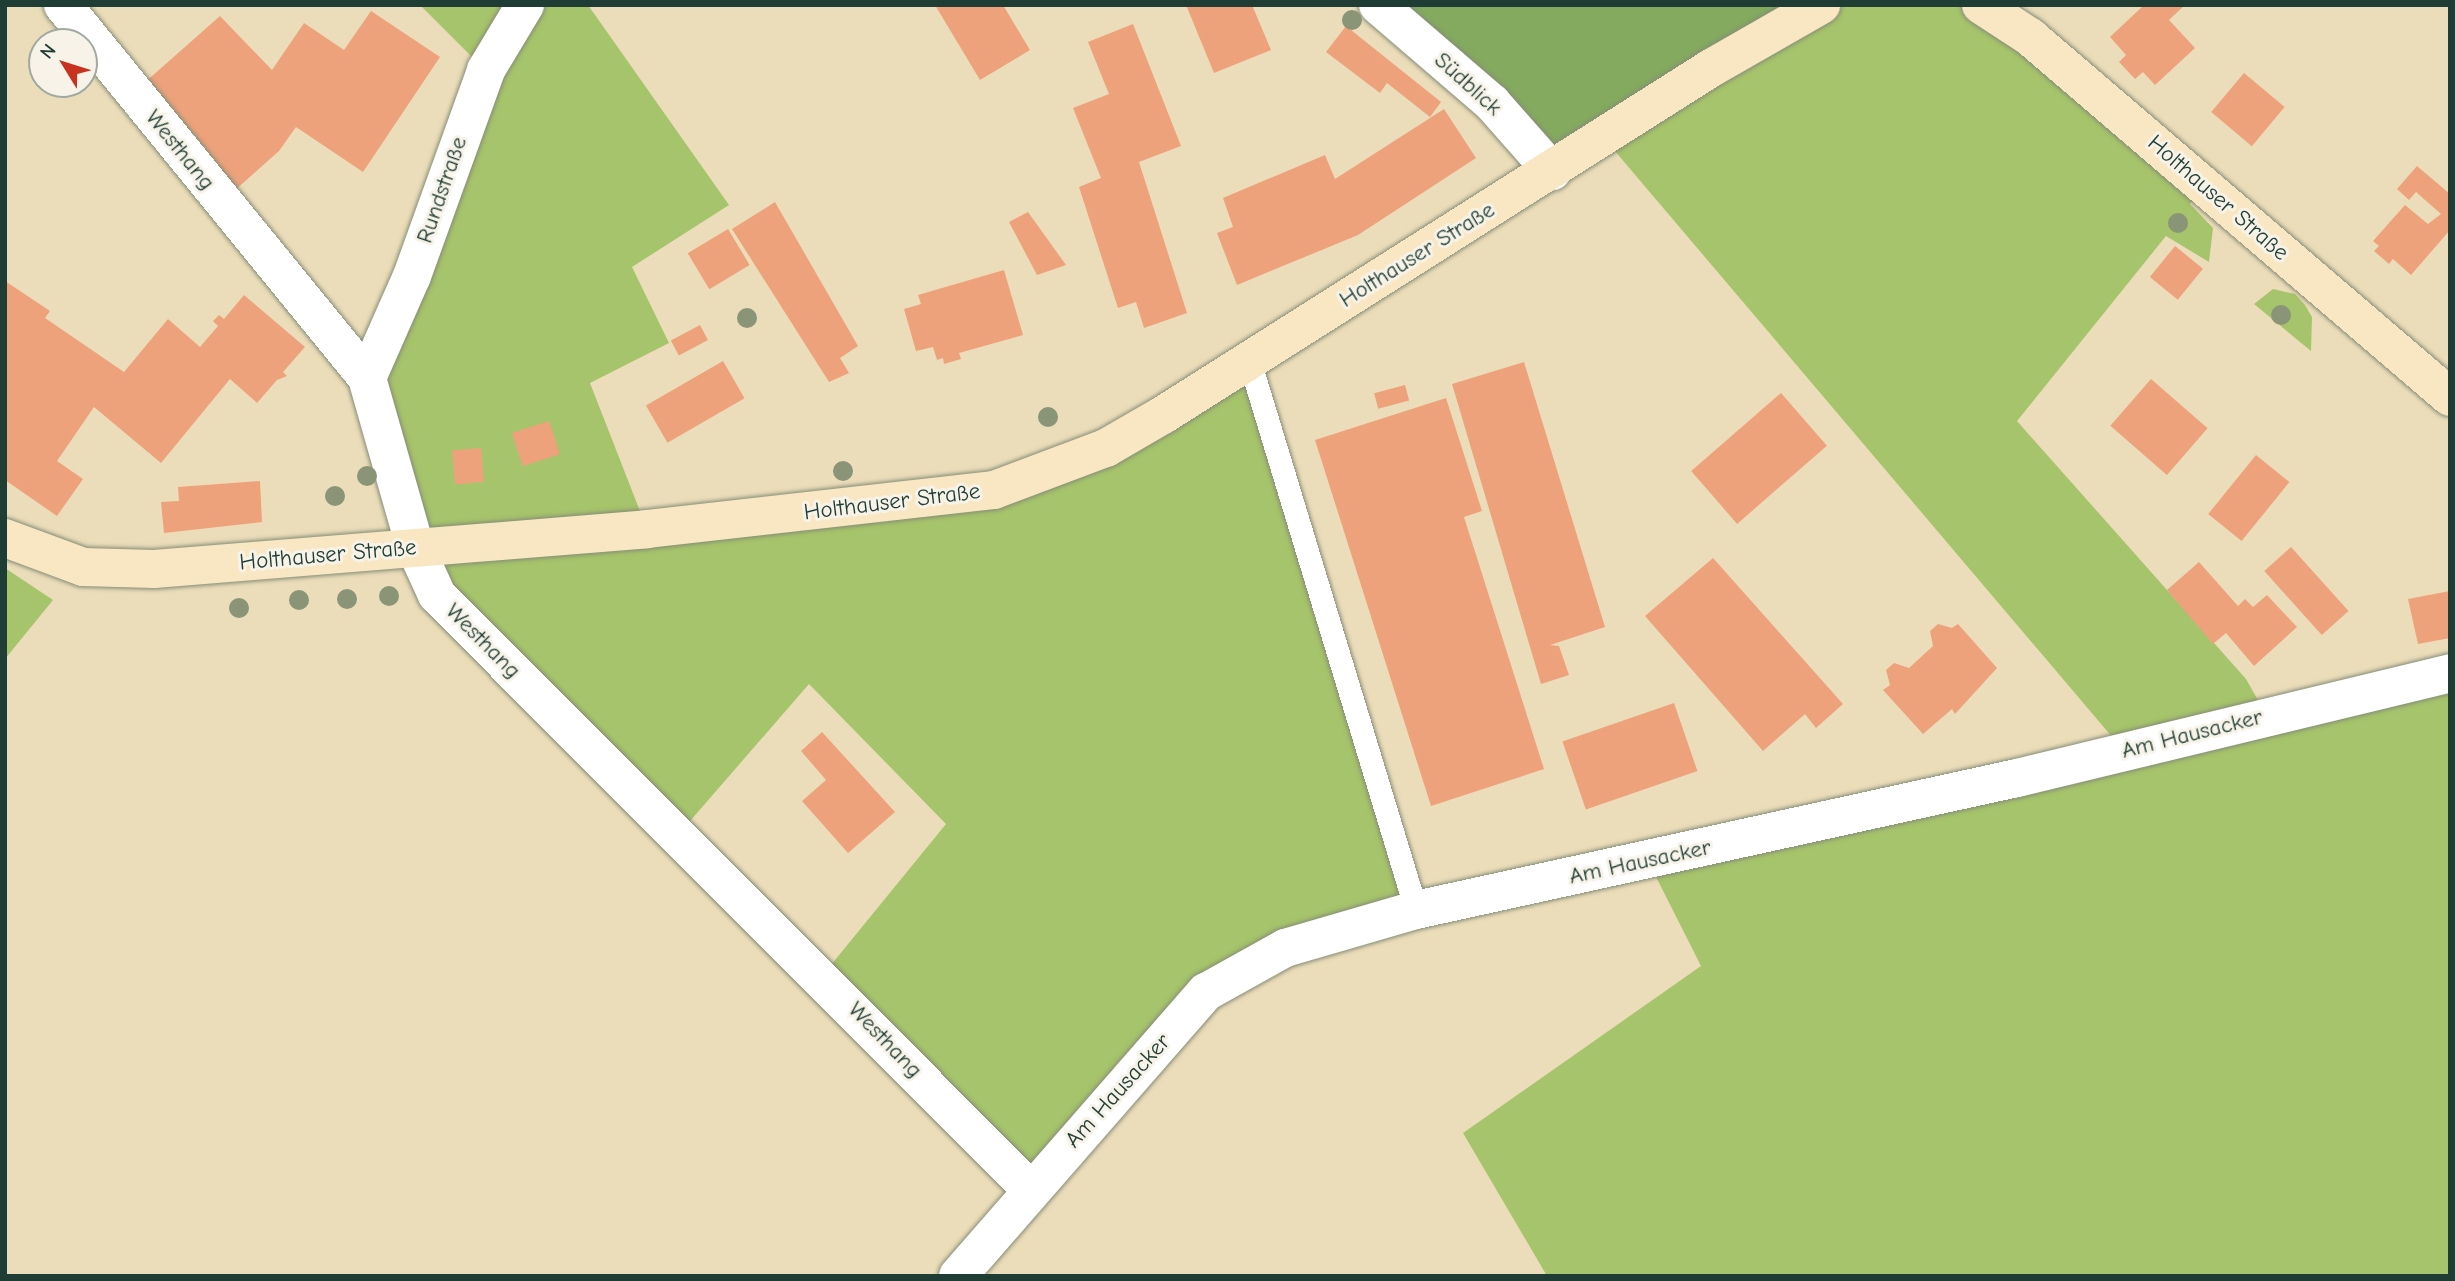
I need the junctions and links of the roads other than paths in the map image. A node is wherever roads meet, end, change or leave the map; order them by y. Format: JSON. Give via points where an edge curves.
{"nodes":[{"id":1,"x":63,"y":5,"type":"edge"},
{"id":2,"x":526,"y":5,"type":"edge"},
{"id":3,"x":1378,"y":5,"type":"edge"},
{"id":4,"x":1821,"y":5,"type":"edge"},
{"id":5,"x":1980,"y":5,"type":"edge"},
{"id":6,"x":1552,"y":170,"type":"junction"},
{"id":7,"x":1249,"y":360,"type":"junction"},
{"id":8,"x":367,"y":378,"type":"junction"},
{"id":9,"x":2450,"y":397,"type":"edge"},
{"id":10,"x":5,"y":538,"type":"edge"},
{"id":11,"x":415,"y":547,"type":"junction"},
{"id":12,"x":2450,"y":673,"type":"edge"},
{"id":13,"x":1416,"y":910,"type":"junction"},
{"id":14,"x":1030,"y":1189,"type":"junction"},
{"id":15,"x":958,"y":1276,"type":"edge"}],
"edges":[{"from":1,"to":8,"type":"street","name":"Westhang"},
{"from":2,"to":8,"type":"street","name":"Rundstraße","via":[[486,70],[412,276]]},
{"from":3,"to":6,"type":"street","name":"Südblick","via":[[1492,103]]},
{"from":4,"to":6,"type":"street","name":"Holthauser Straße","via":[[1711,68]]},
{"from":5,"to":9,"type":"street","name":"Holthauser Straße","via":[[2030,37]]},
{"from":6,"to":7,"type":"street","name":"Holthauser Straße"},
{"from":7,"to":11,"type":"street","name":"Holthauser Straße","via":[[1106,448],[993,490],[647,529]]},
{"from":7,"to":13,"type":"lane"},
{"from":8,"to":11,"type":"street","name":"Westhang"},
{"from":10,"to":11,"type":"street","name":"Holthauser Straße","via":[[83,567],[154,569]]},
{"from":11,"to":14,"type":"street","name":"Westhang","via":[[437,595]]},
{"from":12,"to":13,"type":"street","name":"Am Hausacker","via":[[2017,778]]},
{"from":13,"to":14,"type":"street","name":"Am Hausacker","via":[[1285,948],[1206,992]]},
{"from":14,"to":15,"type":"street","name":"Am Hausacker"}]}
